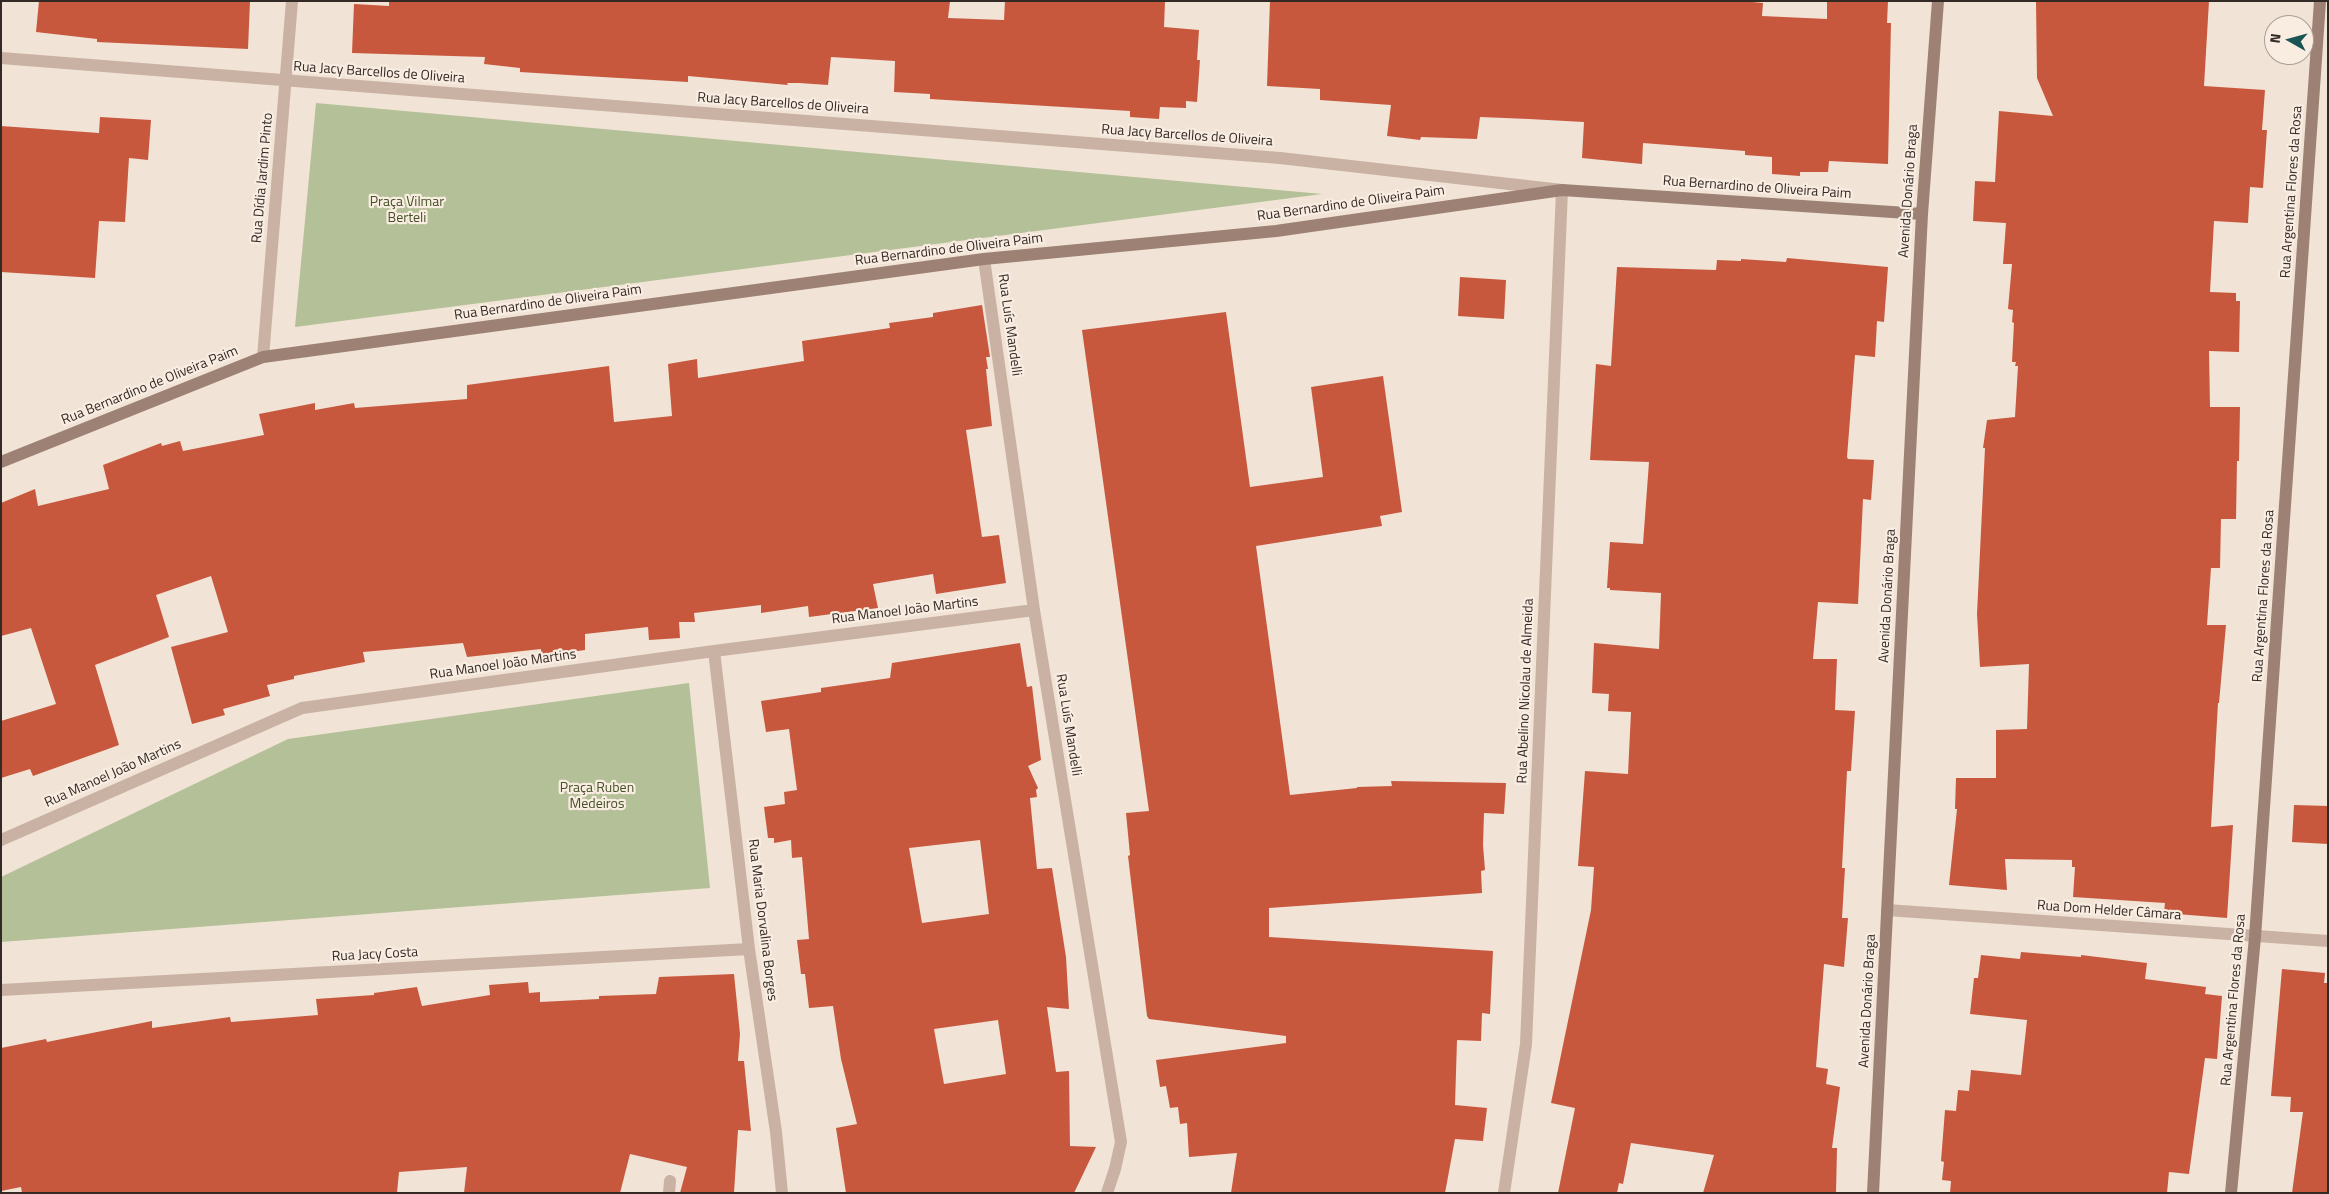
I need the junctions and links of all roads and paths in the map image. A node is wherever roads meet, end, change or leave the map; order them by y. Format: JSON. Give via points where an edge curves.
{"nodes":[{"id":1,"x":292,"y":1,"type":"edge"},
{"id":2,"x":1938,"y":1,"type":"edge"},
{"id":3,"x":2320,"y":1,"type":"edge"},
{"id":4,"x":1,"y":58,"type":"edge"},
{"id":5,"x":286,"y":80,"type":"junction"},
{"id":6,"x":1562,"y":190,"type":"junction"},
{"id":7,"x":1922,"y":214,"type":"junction"},
{"id":8,"x":984,"y":259,"type":"junction"},
{"id":9,"x":263,"y":357,"type":"junction"},
{"id":10,"x":1,"y":462,"type":"edge"},
{"id":11,"x":1034,"y":610,"type":"junction"},
{"id":12,"x":714,"y":651,"type":"junction"},
{"id":13,"x":1,"y":840,"type":"edge"},
{"id":14,"x":1887,"y":910,"type":"junction"},
{"id":15,"x":2255,"y":937,"type":"junction"},
{"id":16,"x":2328,"y":941,"type":"edge"},
{"id":17,"x":750,"y":949,"type":"junction"},
{"id":18,"x":1,"y":990,"type":"edge"},
{"id":19,"x":782,"y":1193,"type":"edge"},
{"id":20,"x":1107,"y":1193,"type":"edge"},
{"id":21,"x":1504,"y":1193,"type":"edge"},
{"id":22,"x":1873,"y":1193,"type":"edge"},
{"id":23,"x":2231,"y":1193,"type":"edge"}],
"edges":[{"from":1,"to":5,"type":"street","name":"Rua Dídia Jardim Pinto"},
{"from":2,"to":7,"type":"street","name":"Avenida Donário Braga"},
{"from":3,"to":15,"type":"street","name":"Rua Argentina Flores da Rosa"},
{"from":4,"to":5,"type":"street","name":"Rua Jacy Barcellos de Oliveira"},
{"from":5,"to":6,"type":"street","name":"Rua Jacy Barcellos de Oliveira","via":[[1280,158]]},
{"from":5,"to":9,"type":"street","name":"Rua Dídia Jardim Pinto"},
{"from":6,"to":7,"type":"street","name":"Rua Bernardino de Oliveira Paim"},
{"from":6,"to":8,"type":"street","name":"Rua Bernardino de Oliveira Paim","via":[[1276,230]]},
{"from":6,"to":21,"type":"street","name":"Rua Abelino Nicolau de Almeida","via":[[1526,1044]]},
{"from":7,"to":14,"type":"street","name":"Avenida Donário Braga"},
{"from":8,"to":9,"type":"street","name":"Rua Bernardino de Oliveira Paim"},
{"from":8,"to":11,"type":"street","name":"Rua Luís Mandelli"},
{"from":9,"to":10,"type":"street","name":"Rua Bernardino de Oliveira Paim"},
{"from":11,"to":12,"type":"street","name":"Rua Manoel João Martins"},
{"from":11,"to":20,"type":"street","name":"Rua Luís Mandelli","via":[[1121,1142]]},
{"from":12,"to":13,"type":"street","name":"Rua Manoel João Martins","via":[[302,708]]},
{"from":12,"to":17,"type":"street","name":"Rua Maria Dorvalina Borges"},
{"from":14,"to":15,"type":"street","name":"Rua Dom Helder Câmara"},
{"from":14,"to":22,"type":"street","name":"Avenida Donário Braga"},
{"from":15,"to":16,"type":"street","name":"Rua Dom Helder Câmara"},
{"from":15,"to":23,"type":"street","name":"Rua Argentina Flores da Rosa"},
{"from":17,"to":18,"type":"street","name":"Rua Jacy Costa"},
{"from":17,"to":19,"type":"street","name":"Rua Maria Dorvalina Borges"}]}
